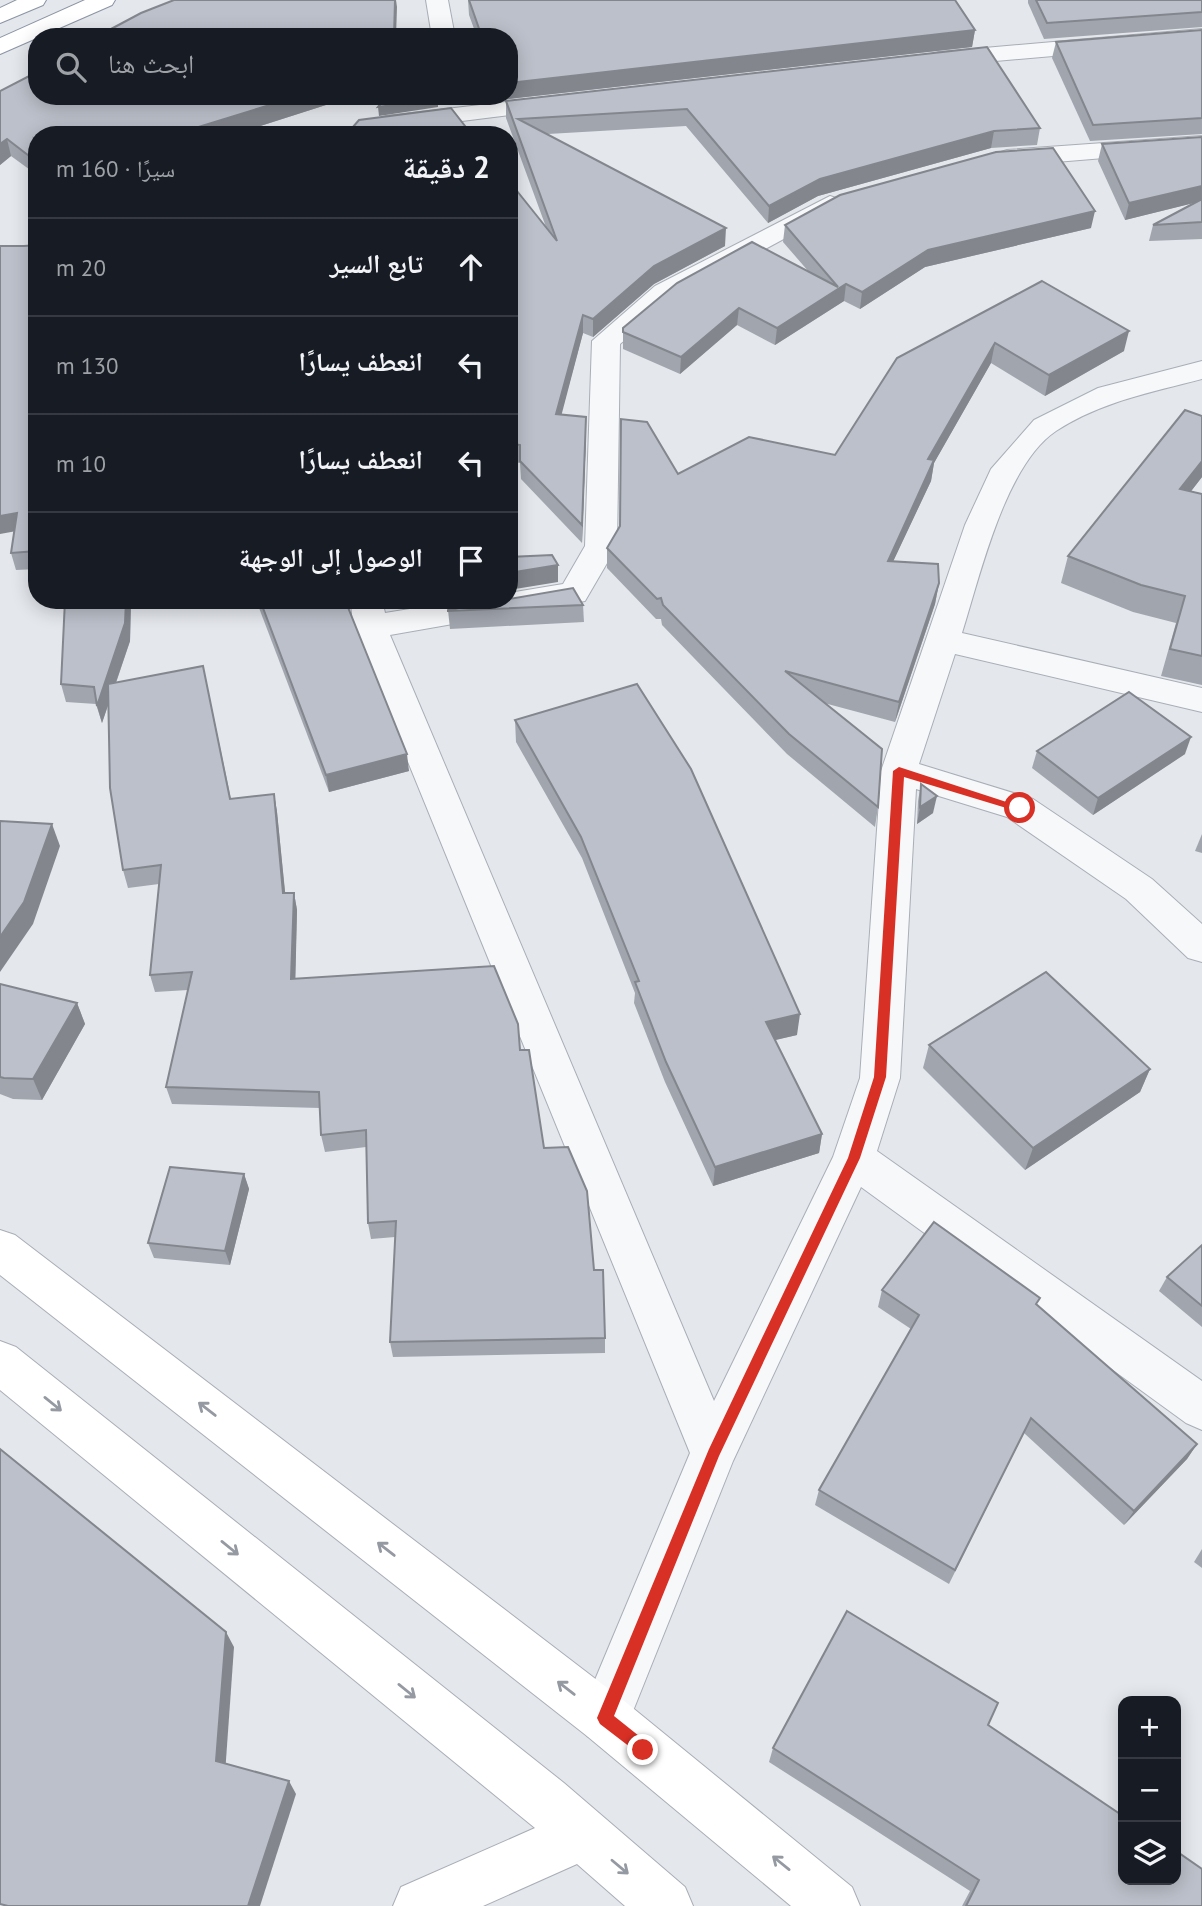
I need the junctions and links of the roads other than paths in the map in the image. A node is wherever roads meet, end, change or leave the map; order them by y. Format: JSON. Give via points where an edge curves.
{"nodes":[{"id":1,"x":35,"y":0,"type":"edge"},
{"id":2,"x":104,"y":0,"type":"edge"},
{"id":3,"x":437,"y":0,"type":"edge"},
{"id":4,"x":0,"y":16,"type":"edge"},
{"id":5,"x":42,"y":28,"type":"edge"},
{"id":6,"x":442,"y":28,"type":"edge"},
{"id":7,"x":28,"y":34,"type":"edge"},
{"id":8,"x":1202,"y":36,"type":"edge"},
{"id":9,"x":0,"y":47,"type":"edge"},
{"id":10,"x":912,"y":62,"type":"edge"},
{"id":11,"x":582,"y":100,"type":"edge"},
{"id":12,"x":455,"y":116,"type":"edge"},
{"id":13,"x":378,"y":126,"type":"edge"},
{"id":14,"x":1202,"y":143,"type":"edge"},
{"id":15,"x":979,"y":163,"type":"edge"},
{"id":16,"x":853,"y":197,"type":"edge"},
{"id":17,"x":1202,"y":370,"type":"edge"},
{"id":18,"x":518,"y":599,"type":"edge"},
{"id":19,"x":418,"y":609,"type":"edge"},
{"id":20,"x":369,"y":614,"type":"edge"},
{"id":21,"x":945,"y":640,"type":"junction"},
{"id":22,"x":1202,"y":701,"type":"edge"},
{"id":23,"x":899,"y":771,"type":"junction"},
{"id":24,"x":1202,"y":947,"type":"edge"},
{"id":25,"x":854,"y":1158,"type":"junction"},
{"id":26,"x":0,"y":1249,"type":"edge"},
{"id":27,"x":0,"y":1362,"type":"edge"},
{"id":28,"x":1202,"y":1408,"type":"edge"},
{"id":29,"x":713,"y":1453,"type":"junction"},
{"id":30,"x":605,"y":1718,"type":"junction"},
{"id":31,"x":582,"y":1835,"type":"junction"},
{"id":32,"x":420,"y":1906,"type":"edge"},
{"id":33,"x":666,"y":1906,"type":"edge"},
{"id":34,"x":834,"y":1906,"type":"edge"}],
"edges":[{"from":1,"to":4,"type":"main road"},
{"from":2,"to":5,"type":"main road"},
{"from":3,"to":6,"type":"street"},
{"from":7,"to":9,"type":"main road"},
{"from":8,"to":10,"type":"street"},
{"from":11,"to":12,"type":"street"},
{"from":12,"to":13,"type":"street"},
{"from":14,"to":15,"type":"street"},
{"from":16,"to":18,"type":"street","via":[[828,204],[665,292],[606,341],[601,546],[574,593]]},
{"from":17,"to":21,"type":"street","via":[[1108,394],[1044,426],[1006,469],[981,525]]},
{"from":19,"to":20,"type":"street"},
{"from":20,"to":29,"type":"street"},
{"from":21,"to":22,"type":"street"},
{"from":21,"to":23,"type":"street"},
{"from":23,"to":24,"type":"street","via":[[1020,808],[1139,889]]},
{"from":23,"to":25,"type":"street","via":[[880,1077]]},
{"from":25,"to":28,"type":"street"},
{"from":25,"to":29,"type":"street"},
{"from":30,"to":26,"type":"main road","one_way":true},
{"from":27,"to":31,"type":"main road","one_way":true},
{"from":29,"to":30,"type":"street"},
{"from":34,"to":30,"type":"main road","one_way":true},
{"from":31,"to":32,"type":"main road"},
{"from":31,"to":33,"type":"main road","one_way":true}]}
